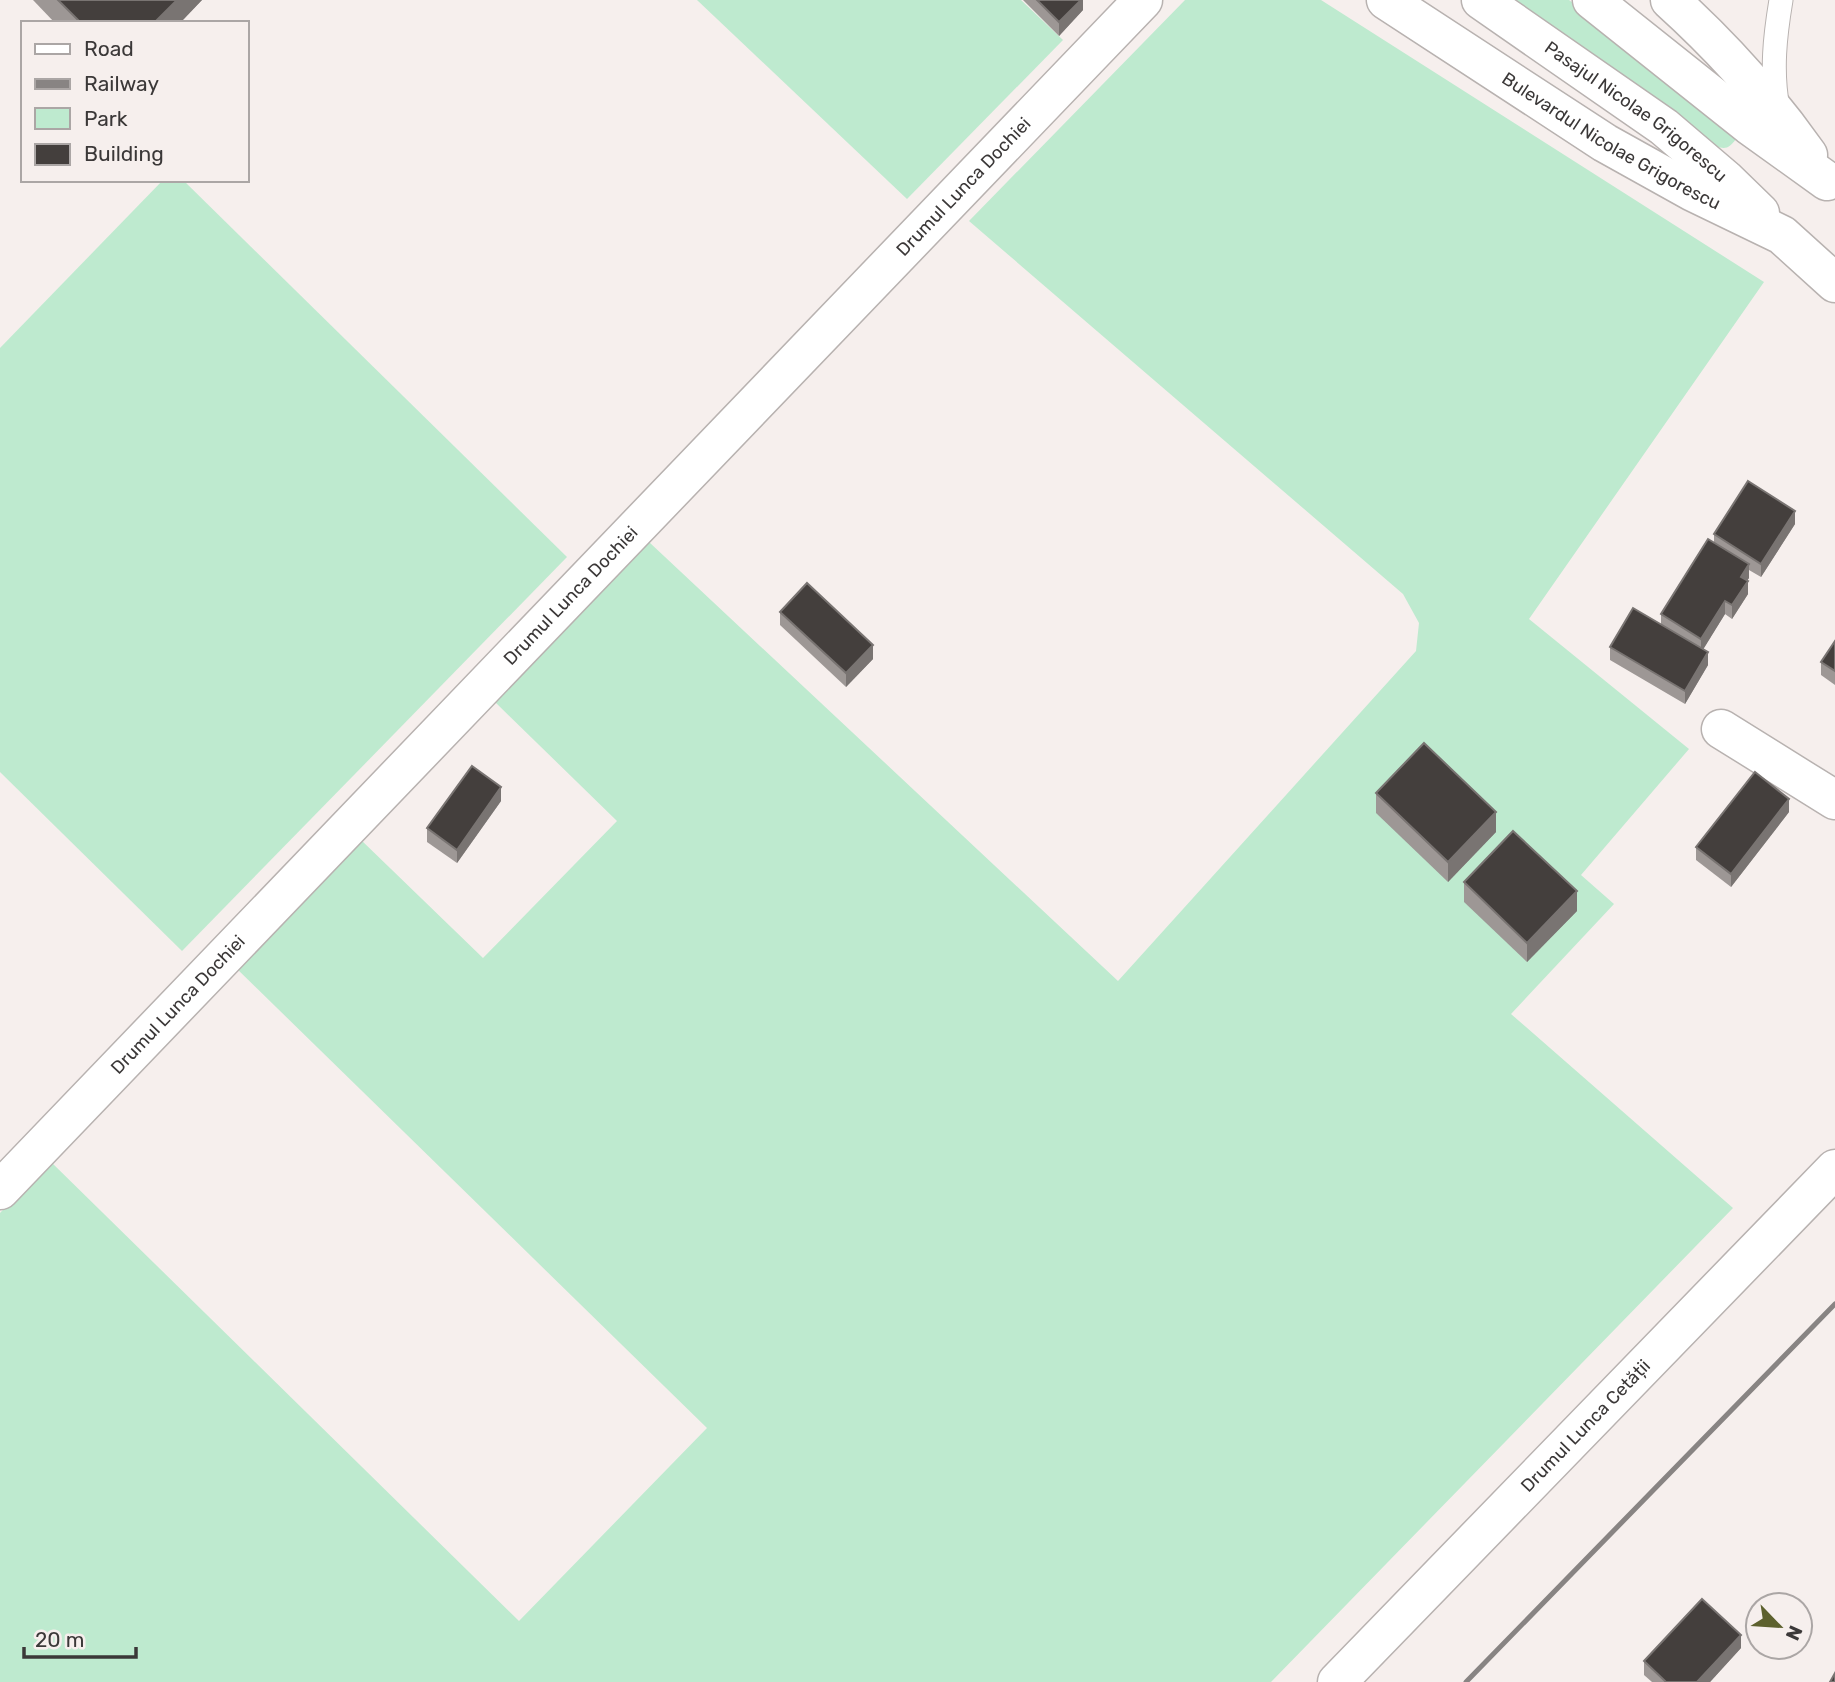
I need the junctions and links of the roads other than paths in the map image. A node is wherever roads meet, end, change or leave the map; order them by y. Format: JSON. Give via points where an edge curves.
{"nodes":[{"id":1,"x":1143,"y":0,"type":"edge"},
{"id":2,"x":1386,"y":0,"type":"edge"},
{"id":3,"x":1481,"y":0,"type":"edge"},
{"id":4,"x":1592,"y":0,"type":"edge"},
{"id":5,"x":1670,"y":0,"type":"edge"},
{"id":6,"x":1781,"y":0,"type":"edge"},
{"id":7,"x":1779,"y":114,"type":"junction"},
{"id":8,"x":1831,"y":185,"type":"edge"},
{"id":9,"x":1782,"y":235,"type":"junction"},
{"id":10,"x":1835,"y":283,"type":"edge"},
{"id":11,"x":1721,"y":729,"type":"dead end"},
{"id":12,"x":1835,"y":800,"type":"edge"},
{"id":13,"x":1835,"y":1169,"type":"edge"},
{"id":14,"x":0,"y":1190,"type":"edge"},
{"id":15,"x":1337,"y":1682,"type":"edge"}],
"edges":[{"from":1,"to":14,"type":"street","name":"Drumul Lunca Dochiei"},
{"from":2,"to":9,"type":"street","name":"Bulevardul Nicolae Grigorescu","via":[[1637,162]]},
{"from":3,"to":9,"type":"street","name":"Pasajul Nicolae Grigorescu","via":[[1672,133],[1726,178]]},
{"from":4,"to":8,"type":"street"},
{"from":5,"to":7,"type":"street"},
{"from":6,"to":7,"type":"lane","via":[[1774,61]]},
{"from":7,"to":8,"type":"street"},
{"from":9,"to":10,"type":"street","name":"Bulevardul Nicolae Grigorescu"},
{"from":11,"to":12,"type":"street"},
{"from":13,"to":15,"type":"street","name":"Drumul Lunca Cetății"}]}
